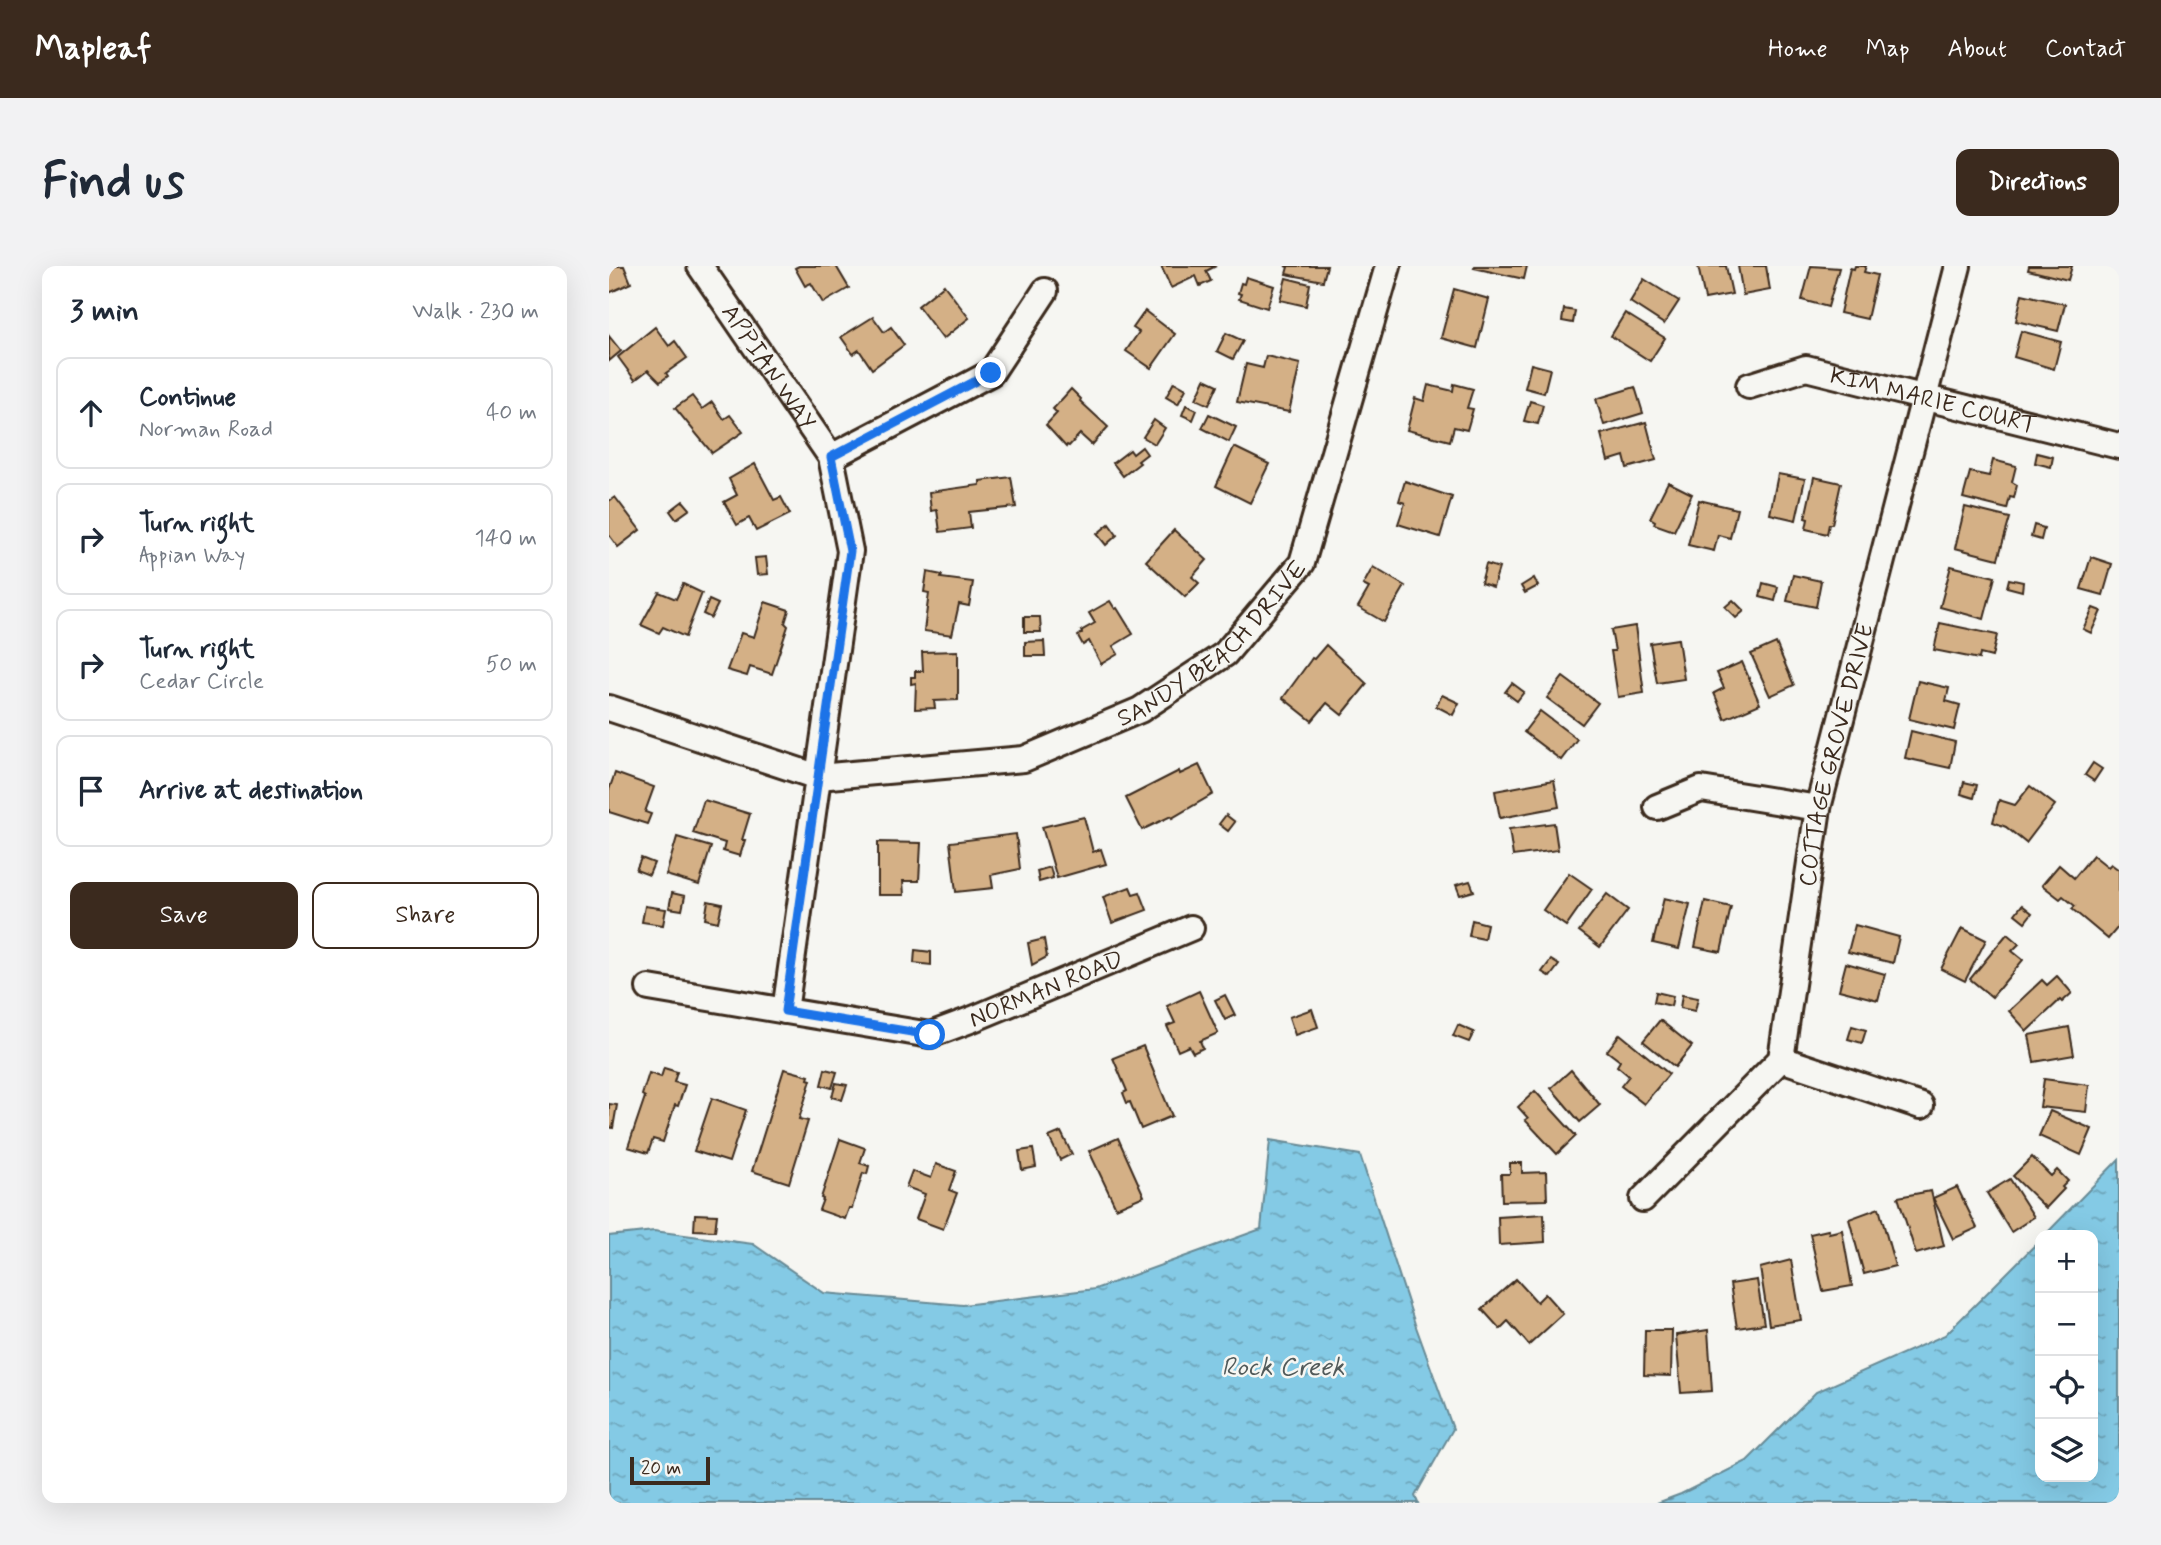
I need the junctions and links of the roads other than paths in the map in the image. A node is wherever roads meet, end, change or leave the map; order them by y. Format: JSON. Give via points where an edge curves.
{"nodes":[{"id":1,"x":699,"y":266,"type":"edge"},
{"id":2,"x":1388,"y":266,"type":"edge"},
{"id":3,"x":1958,"y":266,"type":"edge"},
{"id":4,"x":1045,"y":291,"type":"dead end"},
{"id":5,"x":1749,"y":386,"type":"dead end"},
{"id":6,"x":1925,"y":397,"type":"junction"},
{"id":7,"x":2119,"y":446,"type":"edge"},
{"id":8,"x":831,"y":457,"type":"junction"},
{"id":9,"x":609,"y":708,"type":"edge"},
{"id":10,"x":818,"y":777,"type":"junction"},
{"id":11,"x":1657,"y":807,"type":"dead end"},
{"id":12,"x":1818,"y":808,"type":"junction"},
{"id":13,"x":1191,"y":928,"type":"dead end"},
{"id":14,"x":649,"y":988,"type":"dead end"},
{"id":15,"x":785,"y":1011,"type":"junction"},
{"id":16,"x":1781,"y":1059,"type":"junction"},
{"id":17,"x":1921,"y":1106,"type":"dead end"},
{"id":18,"x":1643,"y":1199,"type":"dead end"}],
"edges":[{"from":1,"to":8,"type":"street","name":"APPIAN WAY"},
{"from":2,"to":10,"type":"street","name":"SANDY BEACH DRIVE","via":[[1302,563],[1225,654],[1140,710],[1024,759]]},
{"from":3,"to":6,"type":"street","name":"COTTAGE GROVE DRIVE"},
{"from":4,"to":8,"type":"street","via":[[991,373]]},
{"from":5,"to":6,"type":"street","name":"KIM MARIE COURT","via":[[1805,368]]},
{"from":6,"to":7,"type":"street","name":"KIM MARIE COURT"},
{"from":6,"to":12,"type":"street","name":"COTTAGE GROVE DRIVE"},
{"from":8,"to":10,"type":"street","name":"APPIAN WAY","via":[[850,551]]},
{"from":9,"to":10,"type":"street"},
{"from":10,"to":15,"type":"street","name":"APPIAN WAY"},
{"from":11,"to":12,"type":"street","via":[[1701,789]]},
{"from":12,"to":16,"type":"street","name":"COTTAGE GROVE DRIVE"},
{"from":13,"to":15,"type":"street","name":"NORMAN ROAD","via":[[930,1035]]},
{"from":14,"to":15,"type":"street","name":"NORMAN ROAD"},
{"from":16,"to":17,"type":"street"},
{"from":16,"to":18,"type":"street"}]}
